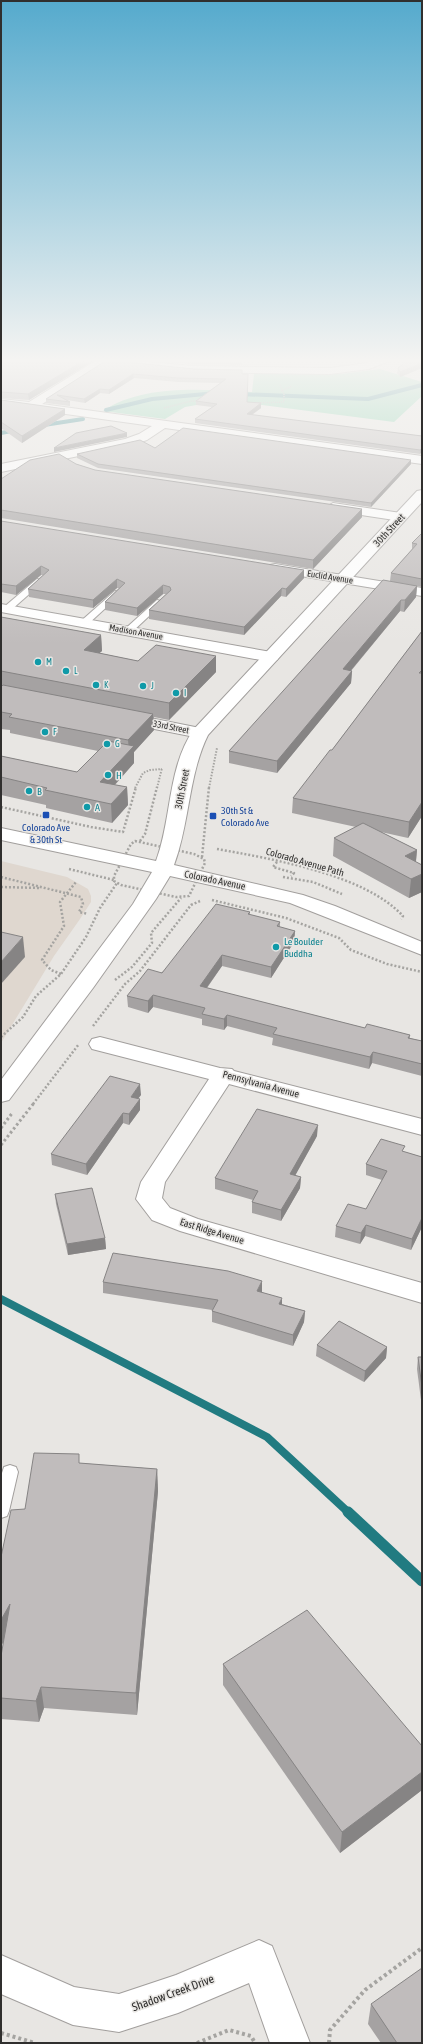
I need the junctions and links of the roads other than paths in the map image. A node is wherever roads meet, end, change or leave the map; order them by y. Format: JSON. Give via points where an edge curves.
{"nodes":[{"id":1,"x":69,"y":453,"type":"edge"},
{"id":2,"x":373,"y":453,"type":"edge"},
{"id":3,"x":61,"y":455,"type":"junction"},
{"id":4,"x":422,"y":460,"type":"edge"},
{"id":5,"x":82,"y":467,"type":"edge"},
{"id":6,"x":1,"y":468,"type":"edge"},
{"id":7,"x":422,"y":494,"type":"edge"},
{"id":8,"x":319,"y":505,"type":"edge"},
{"id":9,"x":401,"y":517,"type":"junction"},
{"id":10,"x":259,"y":565,"type":"edge"},
{"id":11,"x":44,"y":578,"type":"edge"},
{"id":12,"x":343,"y":579,"type":"junction"},
{"id":13,"x":120,"y":591,"type":"edge"},
{"id":14,"x":422,"y":592,"type":"edge"},
{"id":15,"x":166,"y":597,"type":"edge"},
{"id":16,"x":4,"y":608,"type":"edge"},
{"id":17,"x":84,"y":623,"type":"junction"},
{"id":18,"x":128,"y":631,"type":"junction"},
{"id":19,"x":271,"y":657,"type":"junction"},
{"id":20,"x":111,"y":720,"type":"edge"},
{"id":21,"x":198,"y":737,"type":"junction"},
{"id":22,"x":1,"y":834,"type":"edge"},
{"id":23,"x":163,"y":869,"type":"junction"},
{"id":24,"x":422,"y":949,"type":"edge"},
{"id":25,"x":91,"y":1038,"type":"road end"},
{"id":26,"x":224,"y":1074,"type":"junction"},
{"id":27,"x":2,"y":1091,"type":"edge"},
{"id":28,"x":422,"y":1127,"type":"edge"},
{"id":29,"x":422,"y":1293,"type":"edge"},
{"id":30,"x":10,"y":1472,"type":"dead end"},
{"id":31,"x":1,"y":1510,"type":"edge"},
{"id":32,"x":1,"y":1974,"type":"edge"},
{"id":33,"x":290,"y":2043,"type":"edge"}],
"edges":[{"from":1,"to":3,"type":"street"},
{"from":2,"to":4,"type":"street"},
{"from":3,"to":5,"type":"street"},
{"from":3,"to":6,"type":"street"},
{"from":7,"to":9,"type":"street","name":"30th Street"},
{"from":8,"to":9,"type":"street"},
{"from":9,"to":12,"type":"street","name":"30th Street"},
{"from":10,"to":12,"type":"street","name":"Euclid Avenue"},
{"from":11,"to":16,"type":"lane"},
{"from":12,"to":14,"type":"street","name":"Euclid Avenue"},
{"from":12,"to":19,"type":"street","name":"30th Street"},
{"from":13,"to":17,"type":"lane"},
{"from":15,"to":18,"type":"lane"},
{"from":16,"to":17,"type":"street","name":"Madison Avenue"},
{"from":17,"to":18,"type":"street","name":"Madison Avenue"},
{"from":18,"to":19,"type":"street","name":"Madison Avenue"},
{"from":19,"to":21,"type":"street","name":"30th Street"},
{"from":20,"to":21,"type":"street","name":"33rd Street"},
{"from":21,"to":23,"type":"street","name":"30th Street","via":[[182,778],[170,848]]},
{"from":22,"to":23,"type":"street","name":"Colorado Avenue"},
{"from":23,"to":24,"type":"street","name":"Colorado Avenue","via":[[296,900],[328,910]]},
{"from":23,"to":27,"type":"street","name":"30th Street","via":[[142,905],[77,996]]},
{"from":25,"to":26,"type":"street","name":"Pennsylvania Avenue"},
{"from":26,"to":28,"type":"street","name":"Pennsylvania Avenue"},
{"from":26,"to":29,"type":"street","name":"East Ridge Avenue","via":[[152,1182],[149,1199],[161,1214],[189,1225]]},
{"from":30,"to":31,"type":"lane"},
{"from":32,"to":33,"type":"street","name":"Shadow Creek Drive","via":[[73,2006],[119,2013],[178,1994],[259,1958]]}]}
